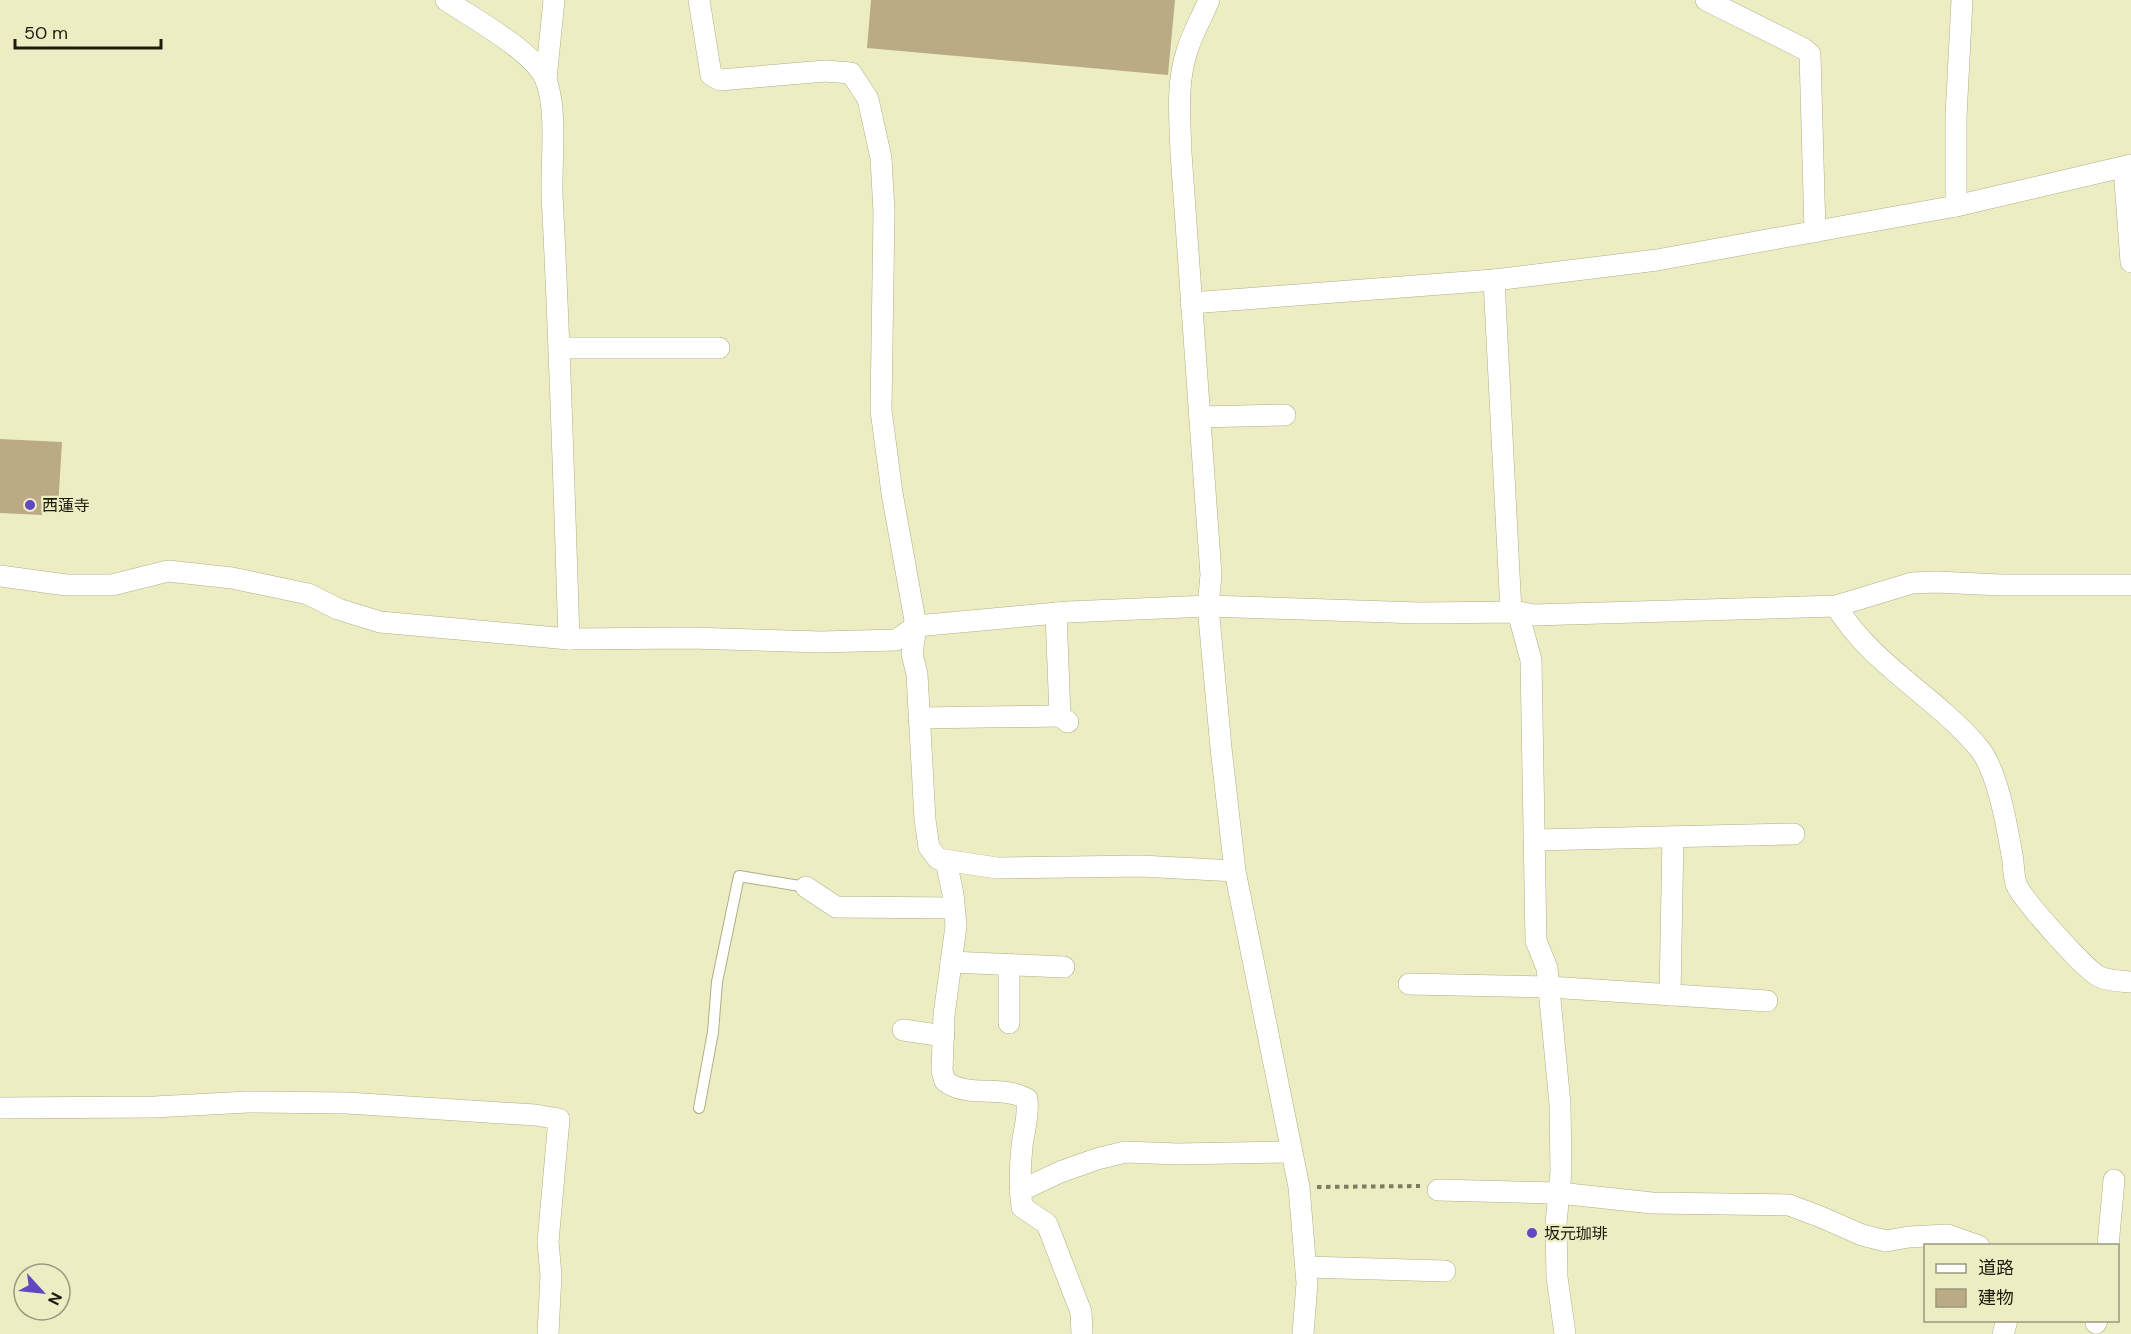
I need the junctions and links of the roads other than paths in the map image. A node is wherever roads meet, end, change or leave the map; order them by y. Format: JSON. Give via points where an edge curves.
{"nodes":[{"id":1,"x":446,"y":0,"type":"edge"},
{"id":2,"x":554,"y":0,"type":"edge"},
{"id":3,"x":699,"y":0,"type":"edge"},
{"id":4,"x":1209,"y":0,"type":"edge"},
{"id":5,"x":1706,"y":0,"type":"edge"},
{"id":6,"x":1962,"y":0,"type":"edge"},
{"id":7,"x":546,"y":79,"type":"junction"},
{"id":8,"x":2128,"y":166,"type":"edge"},
{"id":9,"x":1956,"y":206,"type":"junction"},
{"id":10,"x":1815,"y":232,"type":"junction"},
{"id":11,"x":2131,"y":262,"type":"edge"},
{"id":12,"x":1494,"y":280,"type":"junction"},
{"id":13,"x":1191,"y":303,"type":"junction"},
{"id":14,"x":560,"y":348,"type":"junction"},
{"id":15,"x":719,"y":348,"type":"dead end"},
{"id":16,"x":1285,"y":415,"type":"dead end"},
{"id":17,"x":1200,"y":417,"type":"junction"},
{"id":18,"x":0,"y":576,"type":"edge"},
{"id":19,"x":2131,"y":585,"type":"edge"},
{"id":20,"x":1208,"y":606,"type":"junction"},
{"id":21,"x":1836,"y":606,"type":"junction"},
{"id":22,"x":1515,"y":612,"type":"junction"},
{"id":23,"x":1056,"y":613,"type":"junction"},
{"id":24,"x":916,"y":626,"type":"junction"},
{"id":25,"x":570,"y":639,"type":"junction"},
{"id":26,"x":919,"y":718,"type":"junction"},
{"id":27,"x":1794,"y":834,"type":"dead end"},
{"id":28,"x":1672,"y":837,"type":"junction"},
{"id":29,"x":1536,"y":840,"type":"junction"},
{"id":30,"x":946,"y":861,"type":"junction"},
{"id":31,"x":1235,"y":871,"type":"junction"},
{"id":32,"x":806,"y":887,"type":"joint"},
{"id":33,"x":954,"y":908,"type":"junction"},
{"id":34,"x":951,"y":962,"type":"junction"},
{"id":35,"x":1009,"y":964,"type":"junction"},
{"id":36,"x":1064,"y":967,"type":"dead end"},
{"id":37,"x":2131,"y":982,"type":"edge"},
{"id":38,"x":1409,"y":984,"type":"dead end"},
{"id":39,"x":1549,"y":987,"type":"junction"},
{"id":40,"x":1670,"y":994,"type":"junction"},
{"id":41,"x":1767,"y":1000,"type":"dead end"},
{"id":42,"x":1009,"y":1023,"type":"dead end"},
{"id":43,"x":903,"y":1030,"type":"dead end"},
{"id":44,"x":944,"y":1036,"type":"junction"},
{"id":45,"x":0,"y":1108,"type":"edge"},
{"id":46,"x":699,"y":1108,"type":"dead end"},
{"id":47,"x":1291,"y":1152,"type":"junction"},
{"id":48,"x":2114,"y":1180,"type":"dead end"},
{"id":49,"x":1438,"y":1190,"type":"road end"},
{"id":50,"x":1020,"y":1191,"type":"junction"},
{"id":51,"x":1559,"y":1193,"type":"junction"},
{"id":52,"x":1939,"y":1240,"type":"edge"},
{"id":53,"x":1975,"y":1244,"type":"edge"},
{"id":54,"x":2108,"y":1244,"type":"edge"},
{"id":55,"x":1306,"y":1267,"type":"junction"},
{"id":56,"x":1445,"y":1270,"type":"dead end"},
{"id":57,"x":548,"y":1334,"type":"edge"},
{"id":58,"x":1082,"y":1334,"type":"edge"},
{"id":59,"x":1303,"y":1334,"type":"edge"},
{"id":60,"x":1565,"y":1334,"type":"edge"}],
"edges":[{"from":1,"to":7,"type":"street","via":[[513,45],[538,66]]},
{"from":2,"to":7,"type":"street"},
{"from":3,"to":24,"type":"street","via":[[711,75],[720,80],[825,71],[851,73],[868,99],[881,158],[883,190],[881,410]]},
{"from":4,"to":13,"type":"street","via":[[1187,51],[1181,77],[1181,153]]},
{"from":5,"to":10,"type":"street","via":[[1810,54]]},
{"from":6,"to":9,"type":"street"},
{"from":7,"to":14,"type":"street","via":[[552,108]]},
{"from":8,"to":9,"type":"street"},
{"from":8,"to":11,"type":"street"},
{"from":9,"to":10,"type":"street"},
{"from":10,"to":12,"type":"street","via":[[1657,260]]},
{"from":12,"to":13,"type":"street"},
{"from":12,"to":22,"type":"street"},
{"from":13,"to":17,"type":"street"},
{"from":14,"to":15,"type":"street"},
{"from":14,"to":25,"type":"street"},
{"from":16,"to":17,"type":"street"},
{"from":17,"to":20,"type":"street","via":[[1211,575]]},
{"from":18,"to":25,"type":"street","via":[[66,585],[112,585],[168,571],[232,578],[308,594],[338,609],[380,622]]},
{"from":19,"to":21,"type":"street","via":[[1936,582],[1912,584]]},
{"from":20,"to":22,"type":"street"},
{"from":20,"to":23,"type":"street"},
{"from":20,"to":31,"type":"street"},
{"from":21,"to":22,"type":"street","via":[[1534,615]]},
{"from":21,"to":37,"type":"street","via":[[1870,649],[1980,748],[1995,778],[2017,886],[2081,963],[2098,977]]},
{"from":22,"to":29,"type":"street","via":[[1531,660]]},
{"from":23,"to":24,"type":"street"},
{"from":23,"to":26,"type":"street","via":[[1064,719]]},
{"from":24,"to":25,"type":"street","via":[[896,640]]},
{"from":24,"to":26,"type":"street","via":[[912,654]]},
{"from":26,"to":30,"type":"street","via":[[929,847],[938,859]]},
{"from":27,"to":28,"type":"street"},
{"from":28,"to":29,"type":"street"},
{"from":28,"to":40,"type":"street"},
{"from":29,"to":39,"type":"street","via":[[1536,941],[1547,968]]},
{"from":30,"to":31,"type":"street","via":[[997,868],[1141,866]]},
{"from":30,"to":33,"type":"street"},
{"from":31,"to":47,"type":"street"},
{"from":32,"to":33,"type":"street","via":[[836,907]]},
{"from":32,"to":46,"type":"lane","via":[[739,876],[717,982],[713,1032]]},
{"from":33,"to":34,"type":"street"},
{"from":34,"to":35,"type":"street"},
{"from":34,"to":44,"type":"street"},
{"from":35,"to":36,"type":"street"},
{"from":35,"to":42,"type":"street"},
{"from":38,"to":39,"type":"street"},
{"from":39,"to":40,"type":"street"},
{"from":39,"to":51,"type":"street","via":[[1560,1104]]},
{"from":40,"to":41,"type":"street"},
{"from":43,"to":44,"type":"street"},
{"from":44,"to":50,"type":"street","via":[[945,1081],[953,1087],[1016,1093],[1027,1099]]},
{"from":45,"to":57,"type":"street","via":[[347,1103],[559,1119],[548,1242]]},
{"from":47,"to":50,"type":"street","via":[[1125,1152],[1060,1172]]},
{"from":47,"to":55,"type":"street","via":[[1299,1187]]},
{"from":48,"to":54,"type":"street"},
{"from":49,"to":51,"type":"street"},
{"from":50,"to":58,"type":"street","via":[[1022,1207],[1047,1224],[1081,1312]]},
{"from":51,"to":52,"type":"street","via":[[1652,1203],[1789,1205],[1886,1241],[1909,1237]]},
{"from":51,"to":60,"type":"street","via":[[1557,1277]]},
{"from":52,"to":53,"type":"street","via":[[1947,1235]]},
{"from":55,"to":56,"type":"street"},
{"from":55,"to":59,"type":"street"}]}
